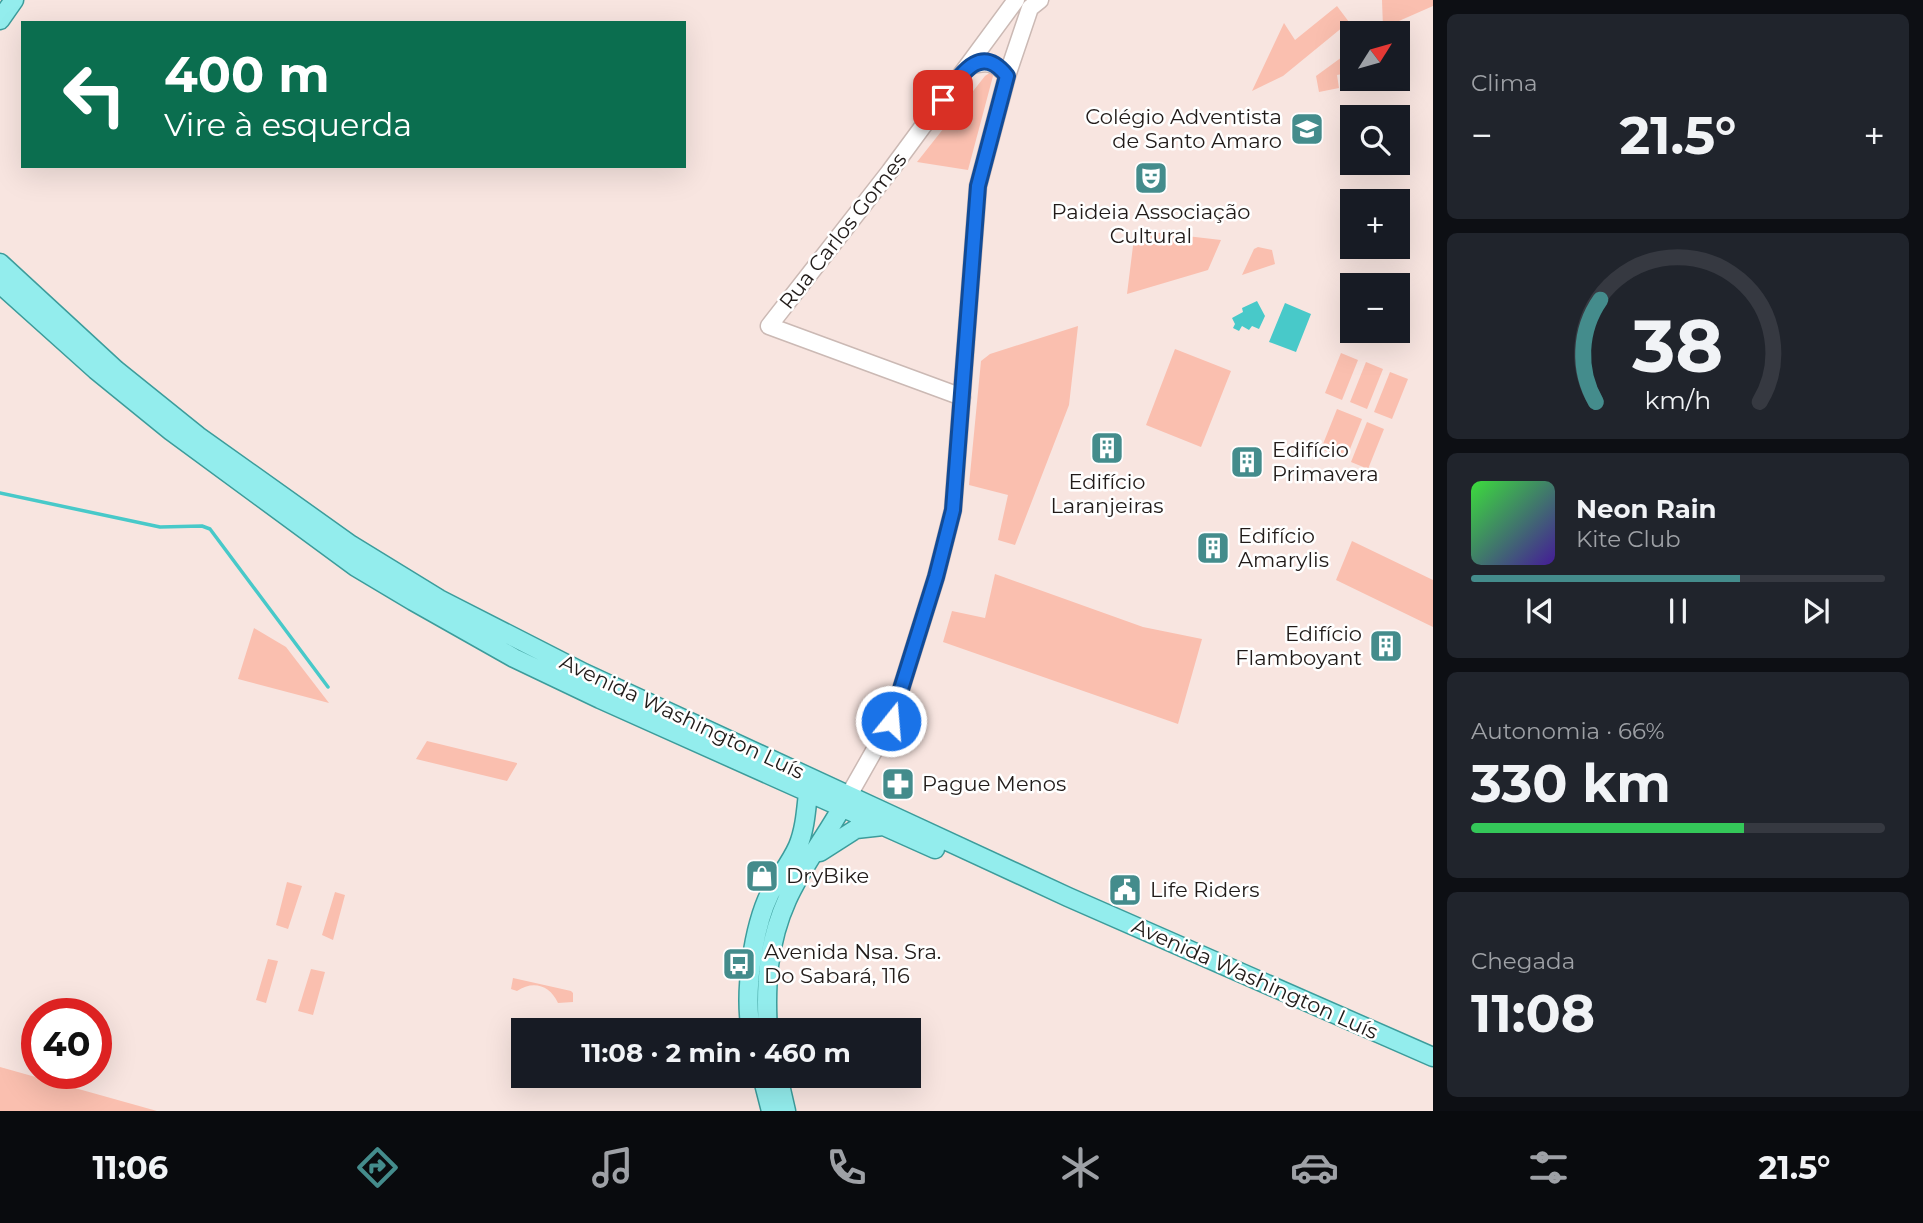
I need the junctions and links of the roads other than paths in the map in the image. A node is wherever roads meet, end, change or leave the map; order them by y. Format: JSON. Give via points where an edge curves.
{"nodes":[{"id":1,"x":14,"y":0,"type":"edge"},
{"id":2,"x":1028,"y":2,"type":"edge"},
{"id":3,"x":0,"y":20,"type":"edge"},
{"id":4,"x":967,"y":67,"type":"junction"},
{"id":5,"x":1007,"y":76,"type":"junction"},
{"id":6,"x":0,"y":263,"type":"edge"},
{"id":7,"x":0,"y":284,"type":"edge"},
{"id":8,"x":962,"y":397,"type":"junction"},
{"id":9,"x":808,"y":793,"type":"junction"},
{"id":10,"x":846,"y":801,"type":"junction"},
{"id":11,"x":885,"y":826,"type":"junction"},
{"id":12,"x":812,"y":859,"type":"junction"},
{"id":13,"x":750,"y":1018,"type":"edge"},
{"id":14,"x":767,"y":1018,"type":"edge"},
{"id":15,"x":1433,"y":1057,"type":"edge"},
{"id":16,"x":1433,"y":1069,"type":"edge"},
{"id":17,"x":765,"y":1088,"type":"edge"},
{"id":18,"x":781,"y":1088,"type":"edge"},
{"id":19,"x":771,"y":1111,"type":"edge"},
{"id":20,"x":786,"y":1111,"type":"edge"}],
"edges":[{"from":1,"to":3,"type":"main road"},
{"from":2,"to":4,"type":"street","name":"Rua Carlos Gomes"},
{"from":2,"to":5,"type":"street","name":"Rua Carlos Gomes"},
{"from":4,"to":5,"type":"street","via":[[991,62]]},
{"from":4,"to":8,"type":"street","name":"Rua Carlos Gomes","via":[[769,326]]},
{"from":5,"to":8,"type":"street","name":"Rua Carlos Gomes","via":[[978,186]]},
{"from":6,"to":10,"type":"main road","name":"Avenida Washington Luís","via":[[116,370],[351,545],[439,599]]},
{"from":7,"to":9,"type":"main road","name":"Avenida Washington Luís","via":[[170,431],[356,566],[514,658]]},
{"from":8,"to":10,"type":"street","name":"Rua Carlos Gomes","via":[[953,510],[936,577],[891,721]]},
{"from":9,"to":10,"type":"main road","name":"Avenida Washington Luís"},
{"from":9,"to":13,"type":"main road","via":[[797,849],[770,893],[759,922]]},
{"from":10,"to":11,"type":"main road","name":"Avenida Washington Luís"},
{"from":10,"to":12,"type":"main road"},
{"from":10,"to":15,"type":"main road","name":"Avenida Washington Luís"},
{"from":11,"to":12,"type":"main road","via":[[856,829]]},
{"from":11,"to":16,"type":"main road","name":"Avenida Washington Luís"},
{"from":12,"to":14,"type":"main road","via":[[788,898],[775,932],[766,992]]},
{"from":17,"to":19,"type":"main road"},
{"from":18,"to":20,"type":"main road"}]}
